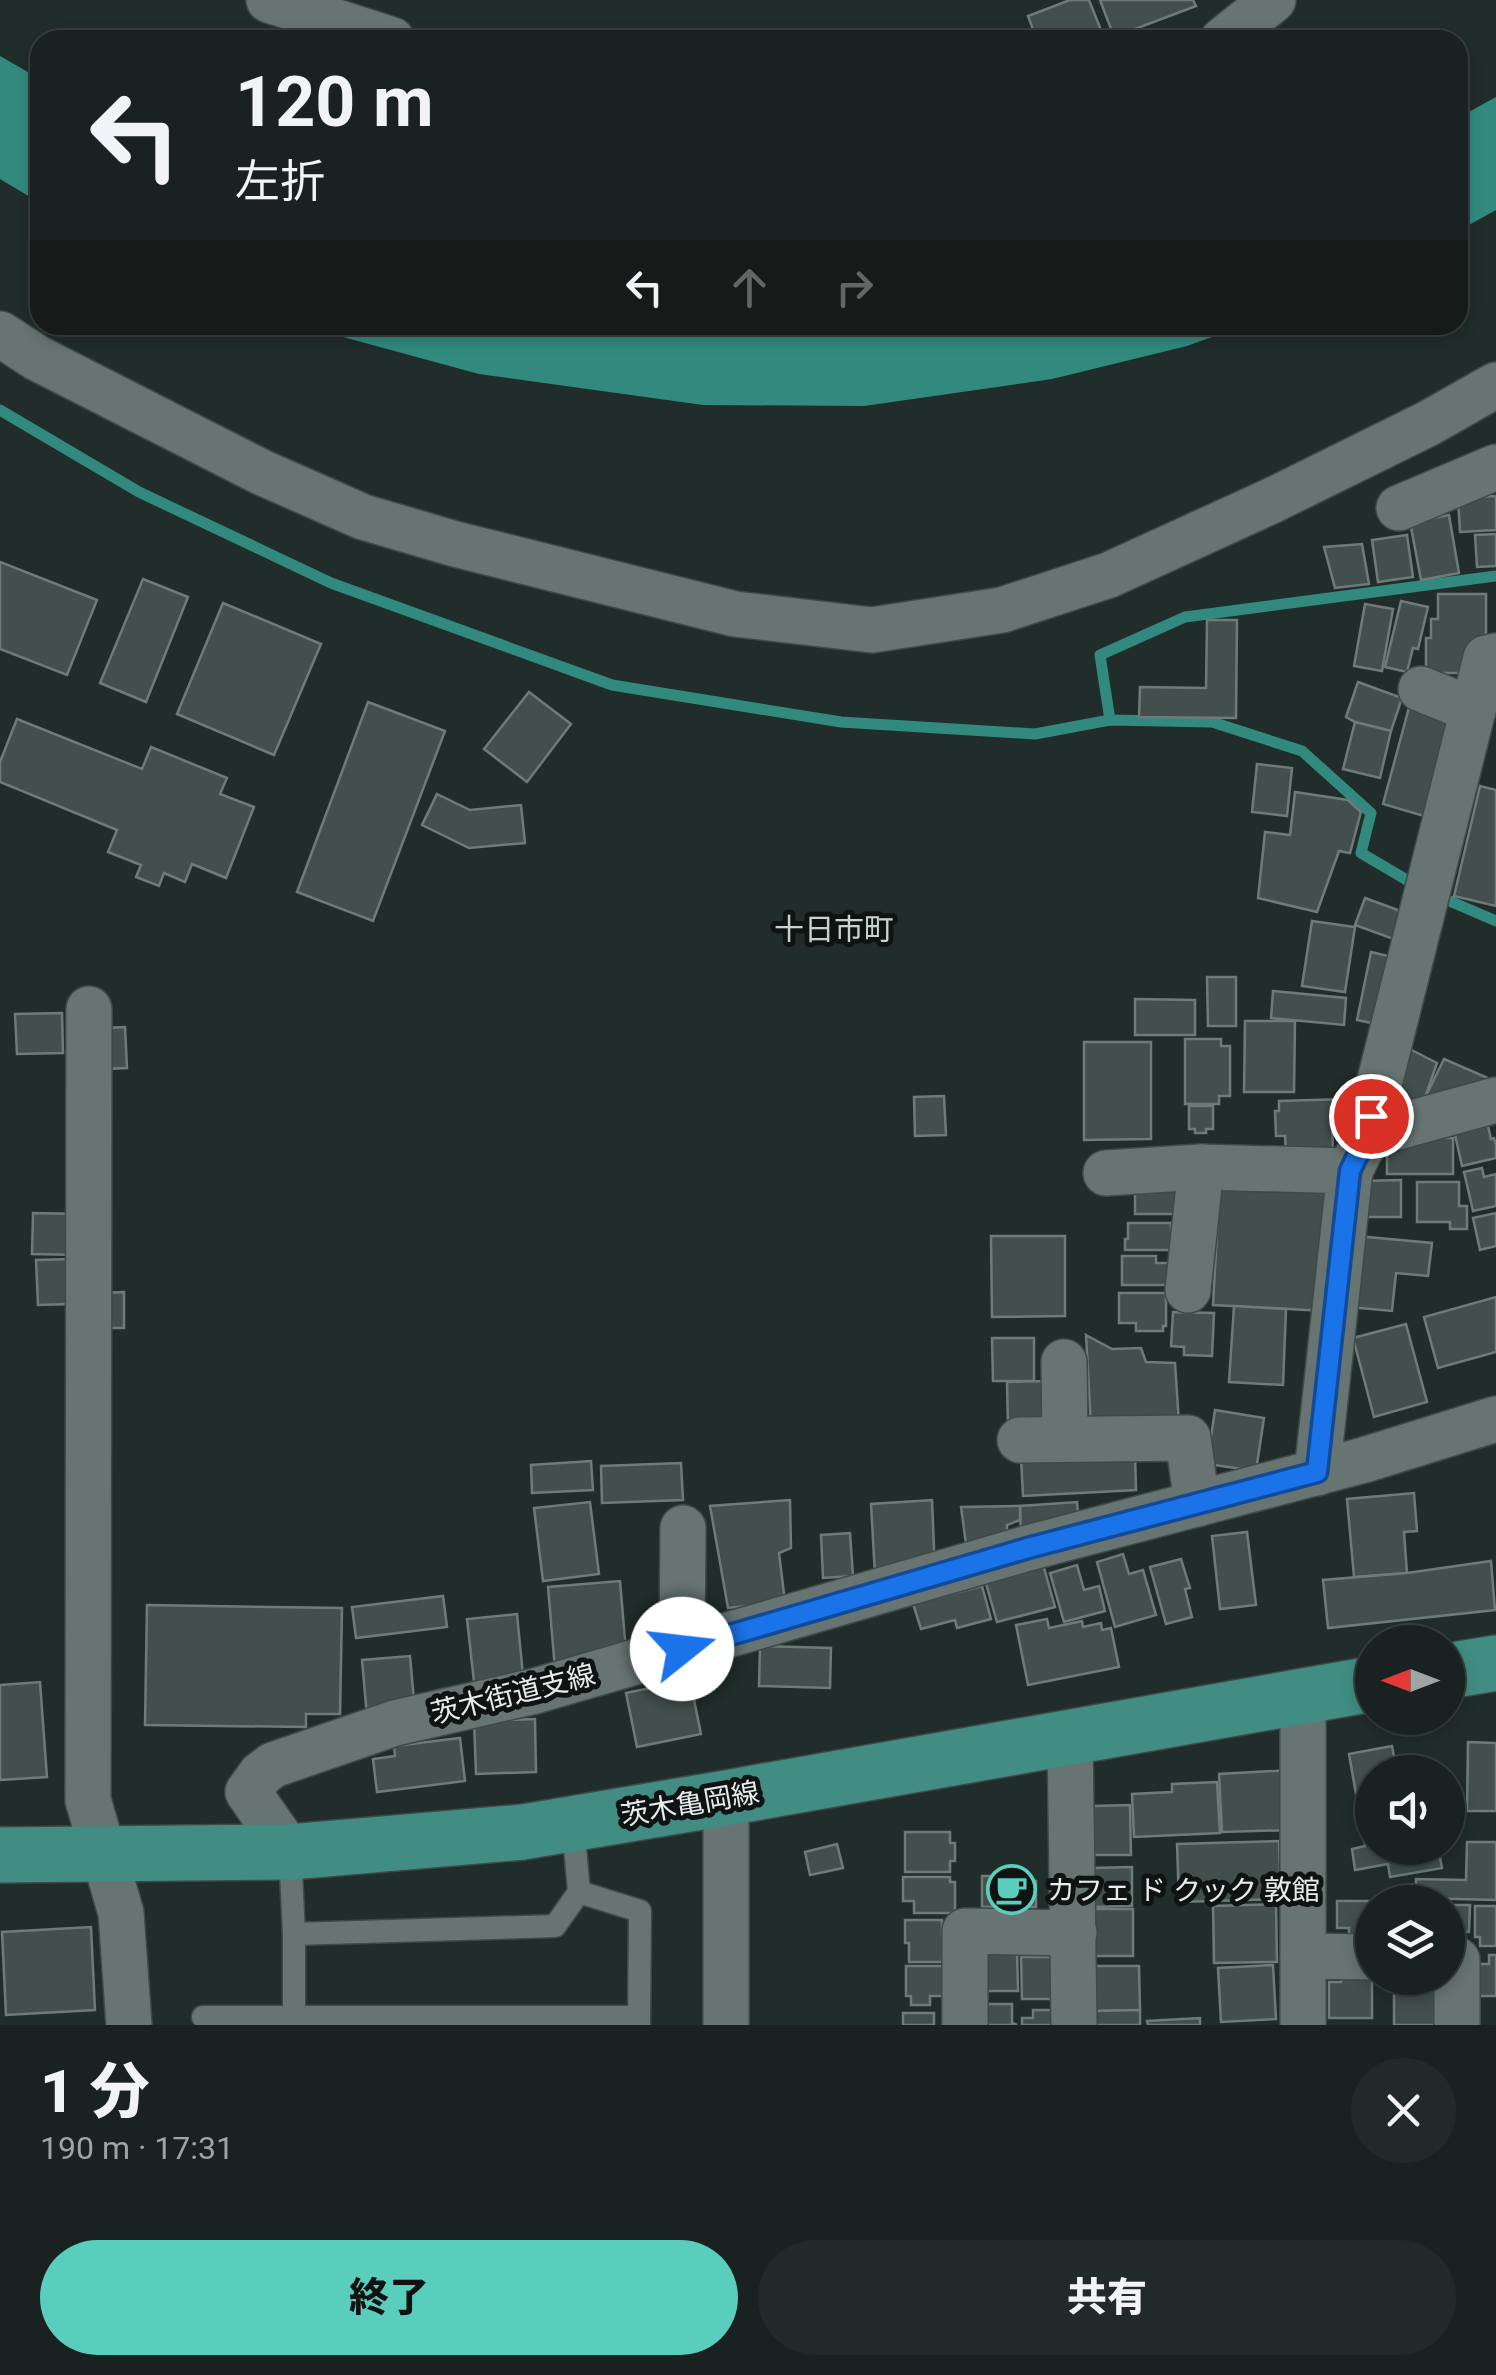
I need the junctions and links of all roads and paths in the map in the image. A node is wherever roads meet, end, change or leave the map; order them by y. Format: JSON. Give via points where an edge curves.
{"nodes":[{"id":1,"x":269,"y":0,"type":"edge"},
{"id":2,"x":1272,"y":0,"type":"edge"},
{"id":3,"x":361,"y":30,"type":"edge"},
{"id":4,"x":1236,"y":30,"type":"edge"},
{"id":5,"x":0,"y":334,"type":"edge"},
{"id":6,"x":1496,"y":385,"type":"edge"},
{"id":7,"x":1496,"y":467,"type":"edge"},
{"id":8,"x":1399,"y":508,"type":"dead end"},
{"id":9,"x":1496,"y":656,"type":"edge"},
{"id":10,"x":1421,"y":689,"type":"dead end"},
{"id":11,"x":1473,"y":710,"type":"junction"},
{"id":12,"x":89,"y":1009,"type":"dead end"},
{"id":13,"x":1496,"y":1100,"type":"edge"},
{"id":14,"x":1361,"y":1152,"type":"junction"},
{"id":15,"x":1201,"y":1166,"type":"junction"},
{"id":16,"x":1106,"y":1172,"type":"dead end"},
{"id":17,"x":1188,"y":1290,"type":"dead end"},
{"id":18,"x":1064,"y":1362,"type":"dead end"},
{"id":19,"x":1496,"y":1419,"type":"edge"},
{"id":20,"x":1066,"y":1439,"type":"junction"},
{"id":21,"x":1020,"y":1440,"type":"dead end"},
{"id":22,"x":1317,"y":1472,"type":"junction"},
{"id":23,"x":1197,"y":1504,"type":"junction"},
{"id":24,"x":682,"y":1528,"type":"dead end"},
{"id":25,"x":682,"y":1649,"type":"junction"},
{"id":26,"x":1496,"y":1663,"type":"edge"},
{"id":27,"x":1465,"y":1669,"type":"edge"},
{"id":28,"x":1355,"y":1687,"type":"edge"},
{"id":29,"x":1304,"y":1696,"type":"junction"},
{"id":30,"x":1070,"y":1738,"type":"junction"},
{"id":31,"x":726,"y":1798,"type":"junction"},
{"id":32,"x":572,"y":1824,"type":"junction"},
{"id":33,"x":290,"y":1852,"type":"junction"},
{"id":34,"x":0,"y":1855,"type":"edge"},
{"id":35,"x":105,"y":1855,"type":"junction"},
{"id":36,"x":579,"y":1892,"type":"junction"},
{"id":37,"x":294,"y":1934,"type":"junction"},
{"id":38,"x":1074,"y":1934,"type":"junction"},
{"id":39,"x":1304,"y":1956,"type":"junction"},
{"id":40,"x":1355,"y":1958,"type":"edge"},
{"id":41,"x":1457,"y":1995,"type":"edge"},
{"id":42,"x":202,"y":2017,"type":"dead end"},
{"id":43,"x":294,"y":2018,"type":"junction"},
{"id":44,"x":401,"y":2021,"type":"edge"},
{"id":45,"x":638,"y":2021,"type":"edge"},
{"id":46,"x":129,"y":2025,"type":"edge"},
{"id":47,"x":726,"y":2025,"type":"edge"},
{"id":48,"x":965,"y":2025,"type":"edge"},
{"id":49,"x":1074,"y":2025,"type":"edge"},
{"id":50,"x":1304,"y":2025,"type":"edge"},
{"id":51,"x":1457,"y":2025,"type":"edge"}],
"edges":[{"from":1,"to":3,"type":"street"},
{"from":2,"to":4,"type":"street"},
{"from":5,"to":6,"type":"street","via":[[261,472],[363,516],[734,614],[872,630],[1002,610],[1109,575],[1430,423]]},
{"from":7,"to":8,"type":"street"},
{"from":9,"to":11,"type":"street","via":[[1486,658]]},
{"from":10,"to":11,"type":"street"},
{"from":11,"to":14,"type":"street"},
{"from":12,"to":35,"type":"street","via":[[88,1800]]},
{"from":13,"to":14,"type":"street"},
{"from":14,"to":15,"type":"street"},
{"from":14,"to":22,"type":"street"},
{"from":15,"to":16,"type":"street"},
{"from":15,"to":17,"type":"street"},
{"from":18,"to":20,"type":"street"},
{"from":19,"to":22,"type":"street","name":"茨木街道支線"},
{"from":20,"to":21,"type":"street"},
{"from":20,"to":23,"type":"street","via":[[1188,1438]]},
{"from":22,"to":23,"type":"street","name":"茨木街道支線"},
{"from":23,"to":25,"type":"street","name":"茨木街道支線"},
{"from":24,"to":25,"type":"street"},
{"from":25,"to":33,"type":"street","name":"茨木街道支線","via":[[395,1723],[273,1765],[248,1792]]},
{"from":26,"to":27,"type":"main road"},
{"from":28,"to":29,"type":"main road","name":"茨木亀岡線"},
{"from":29,"to":30,"type":"main road","name":"茨木亀岡線"},
{"from":29,"to":39,"type":"street"},
{"from":30,"to":31,"type":"main road","name":"茨木亀岡線"},
{"from":30,"to":38,"type":"street"},
{"from":31,"to":32,"type":"main road","name":"茨木亀岡線"},
{"from":31,"to":47,"type":"street"},
{"from":32,"to":33,"type":"main road","name":"茨木亀岡線"},
{"from":32,"to":36,"type":"lane"},
{"from":33,"to":35,"type":"main road","name":"茨木亀岡線"},
{"from":33,"to":37,"type":"lane"},
{"from":34,"to":35,"type":"main road","name":"茨木亀岡線"},
{"from":35,"to":46,"type":"street","via":[[120,1913]]},
{"from":36,"to":37,"type":"lane","via":[[555,1926]]},
{"from":36,"to":45,"type":"lane","via":[[640,1911]]},
{"from":37,"to":43,"type":"lane"},
{"from":38,"to":48,"type":"street","via":[[965,1932]]},
{"from":38,"to":49,"type":"street"},
{"from":39,"to":40,"type":"street"},
{"from":39,"to":50,"type":"street"},
{"from":41,"to":51,"type":"street"},
{"from":42,"to":43,"type":"lane"},
{"from":43,"to":44,"type":"lane"},
{"from":44,"to":45,"type":"lane"}]}
